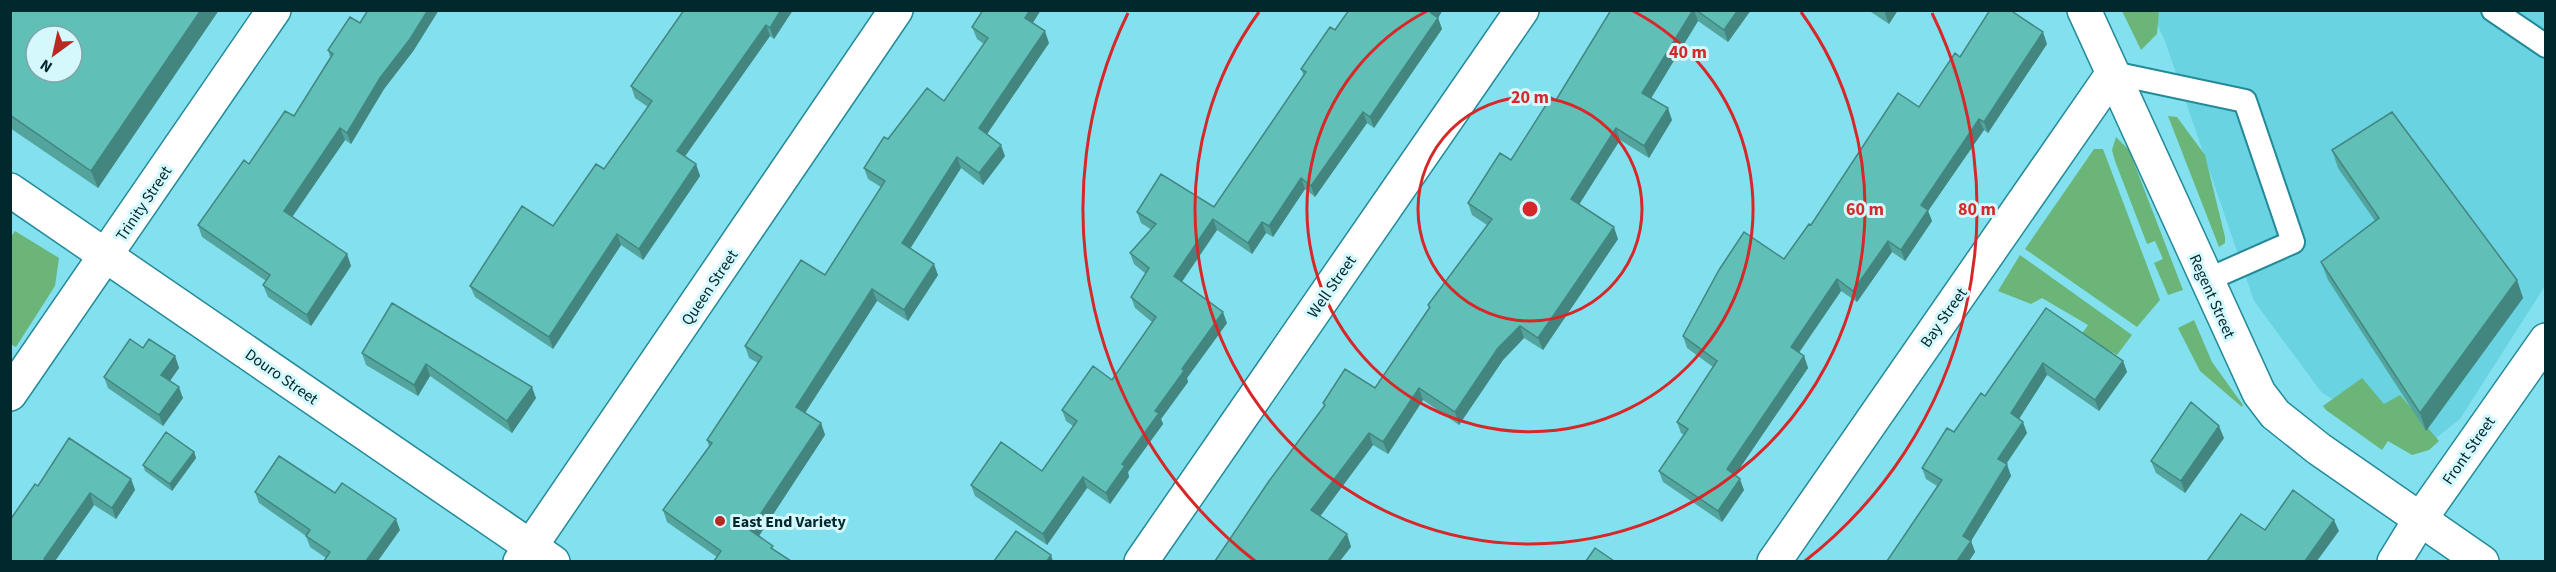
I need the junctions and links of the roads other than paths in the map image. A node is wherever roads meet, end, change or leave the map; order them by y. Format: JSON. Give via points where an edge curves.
{"nodes":[{"id":1,"x":274,"y":10,"type":"edge"},
{"id":2,"x":896,"y":10,"type":"edge"},
{"id":3,"x":1522,"y":10,"type":"edge"},
{"id":4,"x":2084,"y":10,"type":"edge"},
{"id":5,"x":2493,"y":10,"type":"edge"},
{"id":6,"x":2546,"y":46,"type":"edge"},
{"id":7,"x":2113,"y":73,"type":"junction"},
{"id":8,"x":10,"y":190,"type":"edge"},
{"id":9,"x":107,"y":256,"type":"junction"},
{"id":10,"x":2207,"y":280,"type":"junction"},
{"id":11,"x":2546,"y":340,"type":"edge"},
{"id":12,"x":10,"y":394,"type":"edge"},
{"id":13,"x":2421,"y":518,"type":"junction"},
{"id":14,"x":534,"y":556,"type":"edge"},
{"id":15,"x":1141,"y":561,"type":"edge"},
{"id":16,"x":1774,"y":561,"type":"edge"},
{"id":17,"x":2394,"y":561,"type":"edge"},
{"id":18,"x":2482,"y":561,"type":"edge"}],
"edges":[{"from":1,"to":9,"type":"street","name":"Trinity Street"},
{"from":2,"to":14,"type":"street","name":"Queen Street"},
{"from":3,"to":15,"type":"street","name":"Well Street"},
{"from":4,"to":7,"type":"street","name":"Regent Street"},
{"from":5,"to":6,"type":"lane"},
{"from":7,"to":10,"type":"street","name":"Regent Street"},
{"from":7,"to":10,"type":"lane","via":[[2245,101],[2293,242]]},
{"from":7,"to":16,"type":"street","name":"Bay Street"},
{"from":8,"to":9,"type":"street","name":"Douro Street"},
{"from":9,"to":12,"type":"street","name":"Trinity Street"},
{"from":9,"to":14,"type":"street","name":"Douro Street"},
{"from":10,"to":13,"type":"street","name":"Regent Street","via":[[2253,385],[2275,414]]},
{"from":11,"to":13,"type":"street","name":"Front Street"},
{"from":13,"to":17,"type":"street","name":"Front Street"},
{"from":13,"to":18,"type":"street","name":"Regent Street"}]}
